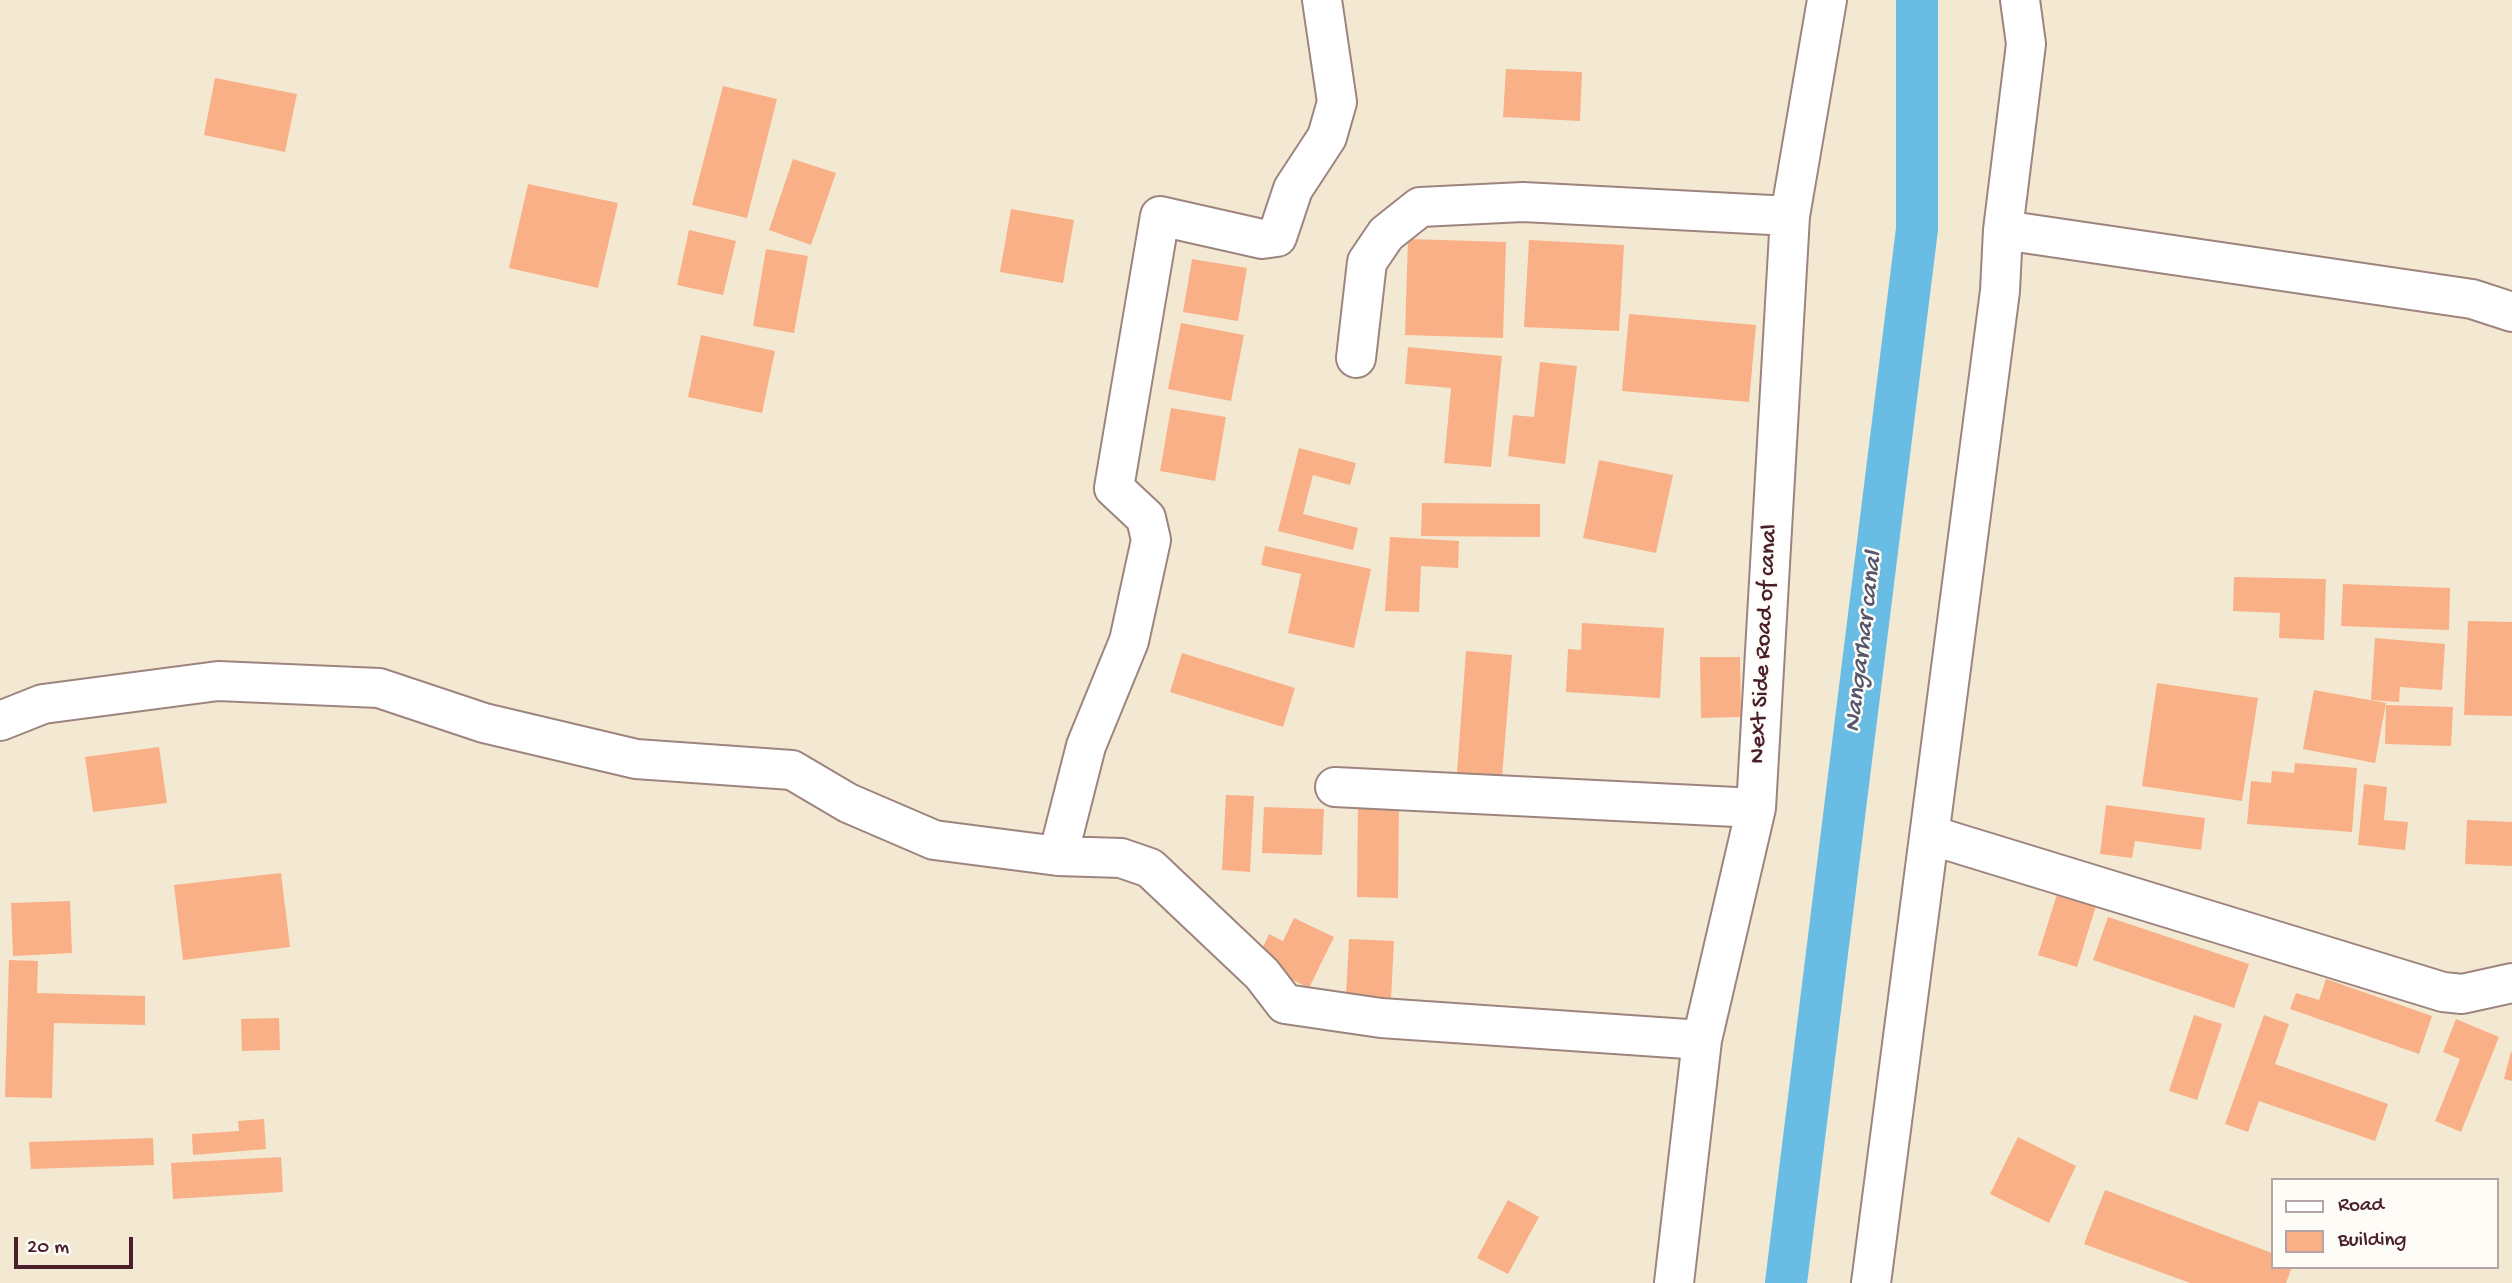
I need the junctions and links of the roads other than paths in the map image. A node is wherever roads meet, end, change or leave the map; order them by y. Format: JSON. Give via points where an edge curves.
{"nodes":[{"id":1,"x":1322,"y":0,"type":"edge"},
{"id":2,"x":1827,"y":0,"type":"edge"},
{"id":3,"x":2020,"y":0,"type":"edge"},
{"id":4,"x":1790,"y":216,"type":"junction"},
{"id":5,"x":2003,"y":230,"type":"junction"},
{"id":6,"x":2512,"y":312,"type":"edge"},
{"id":7,"x":1356,"y":358,"type":"dead end"},
{"id":8,"x":0,"y":721,"type":"edge"},
{"id":9,"x":1335,"y":788,"type":"dead end"},
{"id":10,"x":1756,"y":808,"type":"junction"},
{"id":11,"x":1930,"y":835,"type":"junction"},
{"id":12,"x":1058,"y":856,"type":"junction"},
{"id":13,"x":2512,"y":983,"type":"edge"},
{"id":14,"x":1702,"y":1040,"type":"junction"},
{"id":15,"x":1674,"y":1283,"type":"edge"},
{"id":16,"x":1871,"y":1283,"type":"edge"}],
"edges":[{"from":1,"to":12,"type":"street","via":[[1337,102],[1327,137],[1293,189],[1277,237],[1262,239],[1160,216],[1114,488],[1146,518],[1151,540],[1129,641],[1086,746]]},
{"from":2,"to":4,"type":"street","name":"Next Side Road of canal"},
{"from":3,"to":5,"type":"street","via":[[2026,44]]},
{"from":4,"to":7,"type":"street","via":[[1522,202],[1420,207],[1386,233],[1367,262]]},
{"from":4,"to":10,"type":"street","name":"Next Side Road of canal"},
{"from":5,"to":6,"type":"street","via":[[2472,299]]},
{"from":5,"to":11,"type":"street","via":[[2000,291]]},
{"from":8,"to":12,"type":"street","via":[[43,704],[218,681],[379,688],[484,723],[636,759],[792,770],[848,803],[934,840]]},
{"from":9,"to":10,"type":"street"},
{"from":10,"to":14,"type":"street","name":"Next Side Road of canal"},
{"from":11,"to":13,"type":"street","via":[[2443,992],[2462,994]]},
{"from":11,"to":16,"type":"street"},
{"from":12,"to":14,"type":"street","via":[[1121,858],[1150,868],[1262,974],[1285,1004],[1381,1018]]},
{"from":14,"to":15,"type":"street","name":"Next Side Road of canal"}]}
